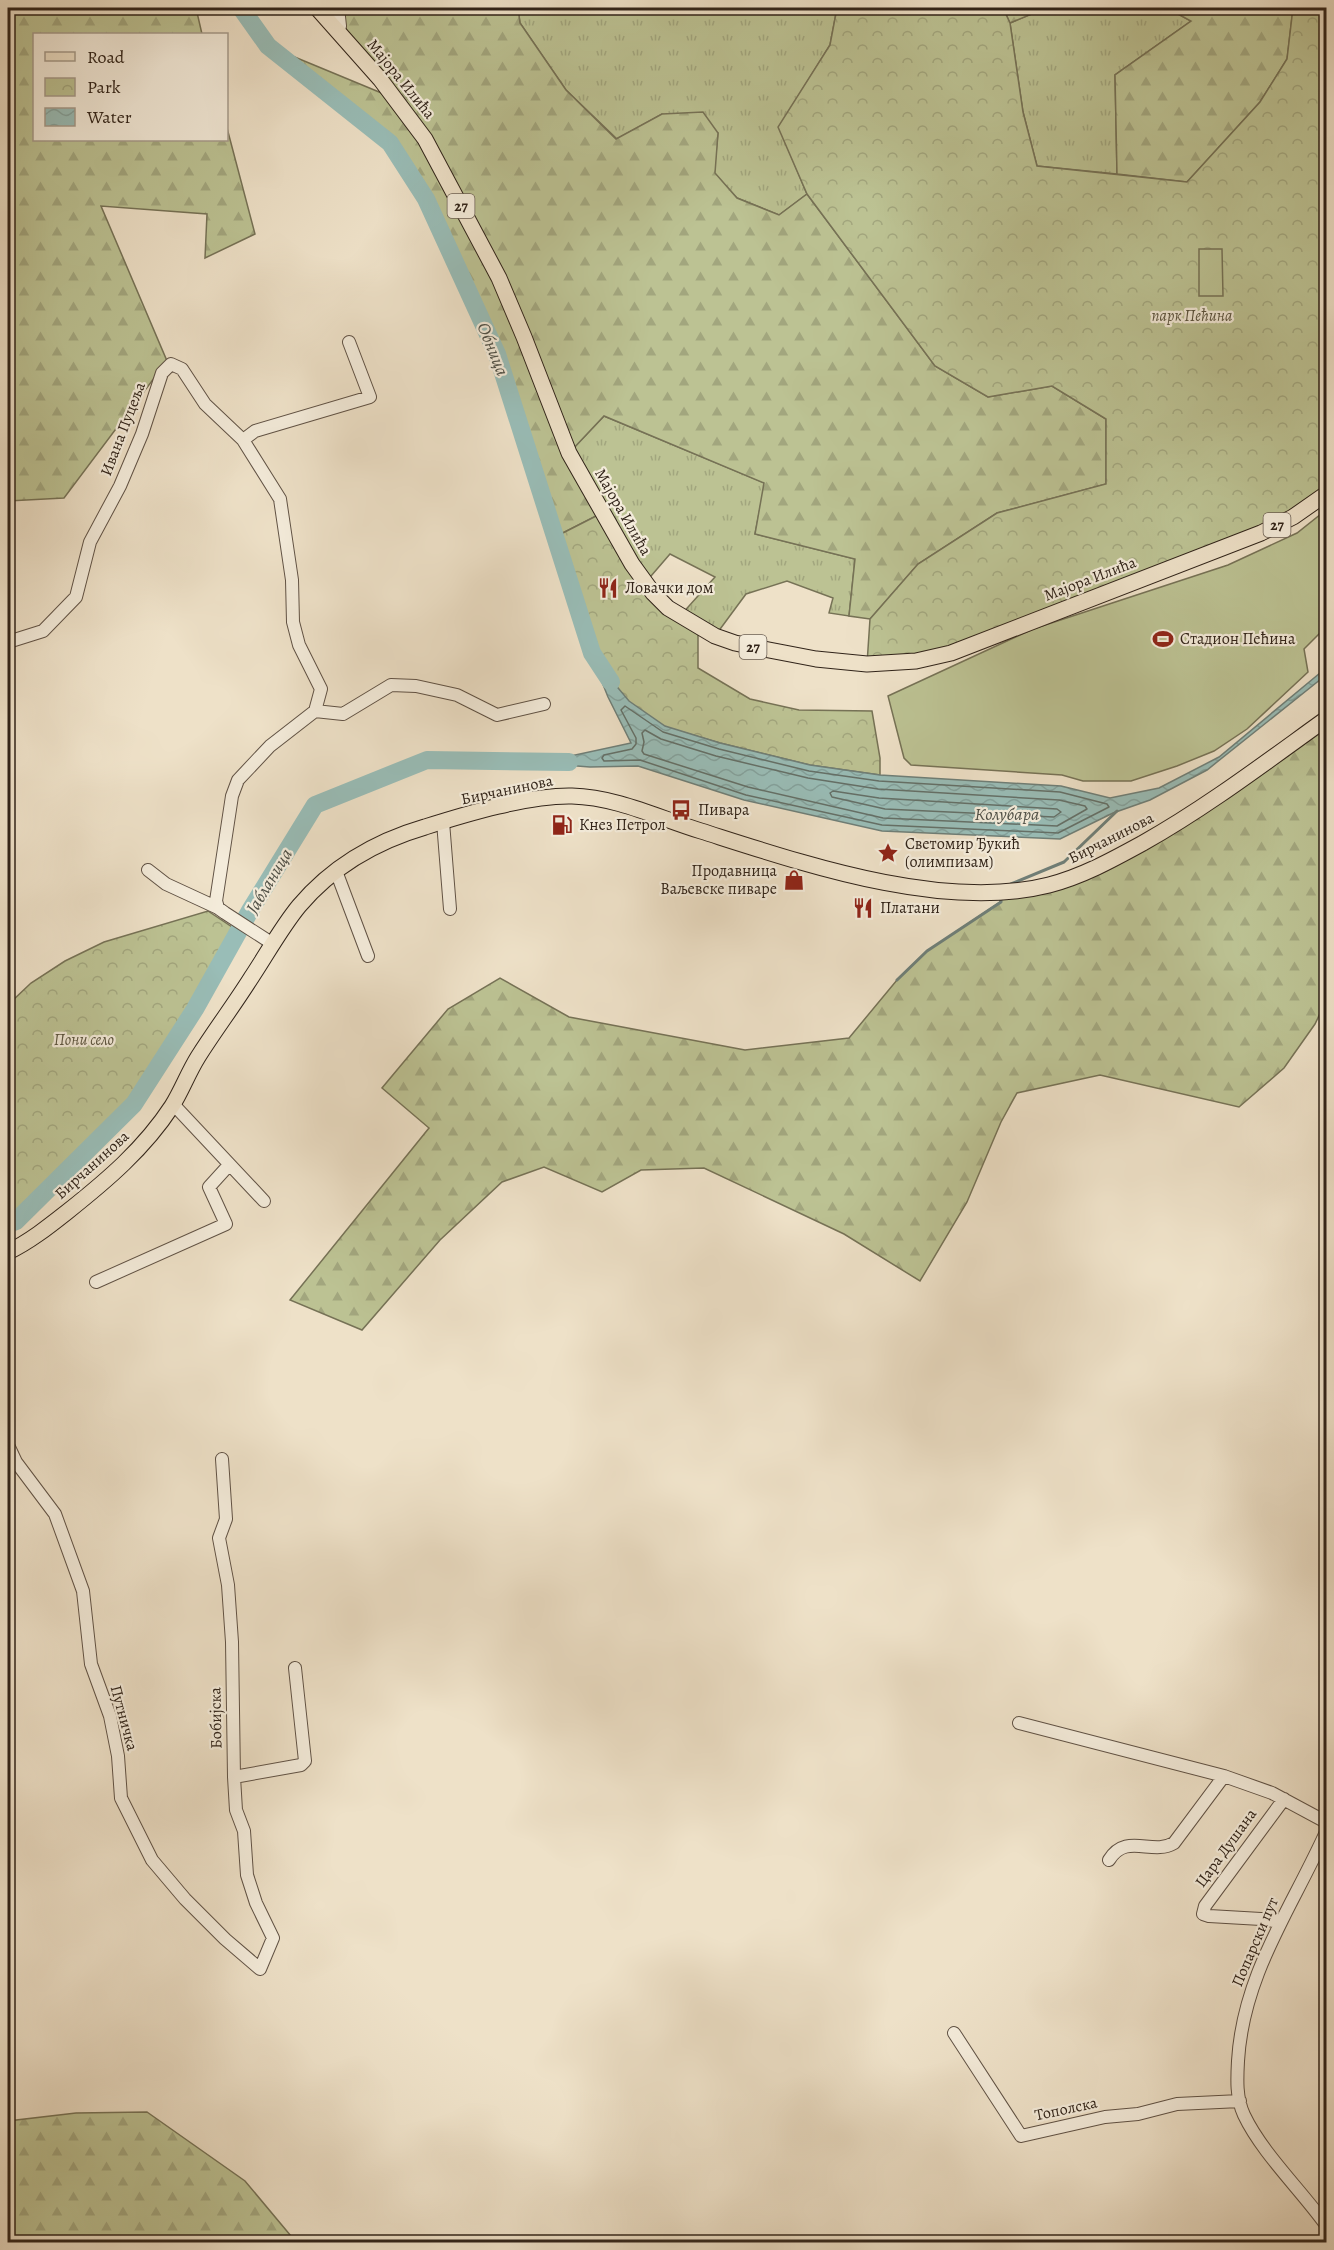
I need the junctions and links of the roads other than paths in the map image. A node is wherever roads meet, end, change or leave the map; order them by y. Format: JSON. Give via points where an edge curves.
{"nodes":[{"id":1,"x":317,"y":8,"type":"edge"},
{"id":2,"x":338,"y":8,"type":"edge"},
{"id":3,"x":338,"y":32,"type":"junction"},
{"id":4,"x":349,"y":342,"type":"dead end"},
{"id":5,"x":243,"y":440,"type":"junction"},
{"id":6,"x":1326,"y":494,"type":"edge"},
{"id":7,"x":8,"y":642,"type":"edge"},
{"id":8,"x":544,"y":704,"type":"dead end"},
{"id":9,"x":315,"y":711,"type":"junction"},
{"id":10,"x":1326,"y":720,"type":"edge"},
{"id":11,"x":443,"y":822,"type":"junction"},
{"id":12,"x":148,"y":870,"type":"dead end"},
{"id":13,"x":336,"y":871,"type":"junction"},
{"id":14,"x":219,"y":905,"type":"junction"},
{"id":15,"x":450,"y":909,"type":"dead end"},
{"id":16,"x":273,"y":944,"type":"junction"},
{"id":17,"x":368,"y":956,"type":"dead end"},
{"id":18,"x":173,"y":1104,"type":"junction"},
{"id":19,"x":229,"y":1165,"type":"junction"},
{"id":20,"x":264,"y":1201,"type":"dead end"},
{"id":21,"x":8,"y":1252,"type":"edge"},
{"id":22,"x":96,"y":1282,"type":"dead end"},
{"id":23,"x":8,"y":1445,"type":"edge"},
{"id":24,"x":222,"y":1459,"type":"dead end"},
{"id":25,"x":295,"y":1668,"type":"dead end"},
{"id":26,"x":1019,"y":1723,"type":"dead end"},
{"id":27,"x":1224,"y":1776,"type":"junction"},
{"id":28,"x":234,"y":1777,"type":"junction"},
{"id":29,"x":1284,"y":1799,"type":"junction"},
{"id":30,"x":1326,"y":1822,"type":"edge"},
{"id":31,"x":1326,"y":1832,"type":"edge"},
{"id":32,"x":1108,"y":1860,"type":"dead end"},
{"id":33,"x":1280,"y":1922,"type":"junction"},
{"id":34,"x":260,"y":1969,"type":"joint"},
{"id":35,"x":954,"y":2033,"type":"dead end"},
{"id":36,"x":1240,"y":2101,"type":"junction"},
{"id":37,"x":1326,"y":2225,"type":"edge"}],
"edges":[{"from":1,"to":3,"type":"main road","name":"Мајора Илића","number":"27"},
{"from":2,"to":3,"type":"street"},
{"from":3,"to":6,"type":"main road","name":"Мајора Илића","number":"27","via":[[398,100],[425,139],[503,288],[569,453],[638,574],[668,608],[715,636],[847,663],[901,663],[934,658],[1261,533]]},
{"from":4,"to":5,"type":"street","via":[[370,397],[255,431]]},
{"from":5,"to":7,"type":"street","name":"Ивана Пуцеља","via":[[205,404],[182,369],[171,364],[162,374],[120,486],[90,542],[76,597],[43,631]]},
{"from":5,"to":9,"type":"street","name":"Ивана Пуцеља","via":[[280,499],[292,580],[293,622],[299,645],[321,689]]},
{"from":8,"to":9,"type":"street","via":[[497,715],[457,695],[391,685],[343,714]]},
{"from":9,"to":14,"type":"street","via":[[270,746],[238,780],[232,796]]},
{"from":10,"to":11,"type":"main road","name":"Бирчанинова","via":[[1192,813],[1106,864],[1064,881],[1021,890],[930,889],[871,879],[585,797],[534,799]]},
{"from":11,"to":13,"type":"main road","name":"Бирчанинова","via":[[364,852]]},
{"from":11,"to":15,"type":"street"},
{"from":12,"to":14,"type":"street","via":[[166,884]]},
{"from":13,"to":16,"type":"main road","name":"Бирчанинова","via":[[300,906]]},
{"from":13,"to":17,"type":"street"},
{"from":14,"to":16,"type":"street"},
{"from":16,"to":18,"type":"main road","name":"Бирчанинова","via":[[197,1059]]},
{"from":18,"to":19,"type":"street"},
{"from":18,"to":21,"type":"main road","name":"Бирчанинова","via":[[114,1174],[49,1226]]},
{"from":19,"to":20,"type":"street"},
{"from":19,"to":22,"type":"street","via":[[209,1187],[226,1224]]},
{"from":23,"to":34,"type":"street","name":"Путничка","via":[[55,1514],[83,1591],[91,1664],[110,1716],[122,1798],[152,1860],[185,1899]]},
{"from":24,"to":28,"type":"street","name":"Бобијска","via":[[226,1519],[219,1538],[228,1584],[232,1642]]},
{"from":25,"to":28,"type":"street","via":[[305,1761],[302,1765]]},
{"from":26,"to":27,"type":"street"},
{"from":27,"to":29,"type":"street"},
{"from":27,"to":32,"type":"street","via":[[1173,1843],[1126,1846],[1117,1849]]},
{"from":28,"to":34,"type":"street","name":"Бобијска","via":[[247,1875],[273,1938]]},
{"from":29,"to":30,"type":"street"},
{"from":29,"to":33,"type":"street","name":"Цара Душана","via":[[1203,1912],[1205,1916]]},
{"from":31,"to":33,"type":"street","name":"Попарски пут"},
{"from":33,"to":36,"type":"street","name":"Попарски пут","via":[[1245,2012],[1239,2052]]},
{"from":35,"to":36,"type":"street","name":"Тополска","via":[[1021,2136],[1177,2103]]},
{"from":36,"to":37,"type":"street","name":"Попарски пут","via":[[1255,2134]]}]}
